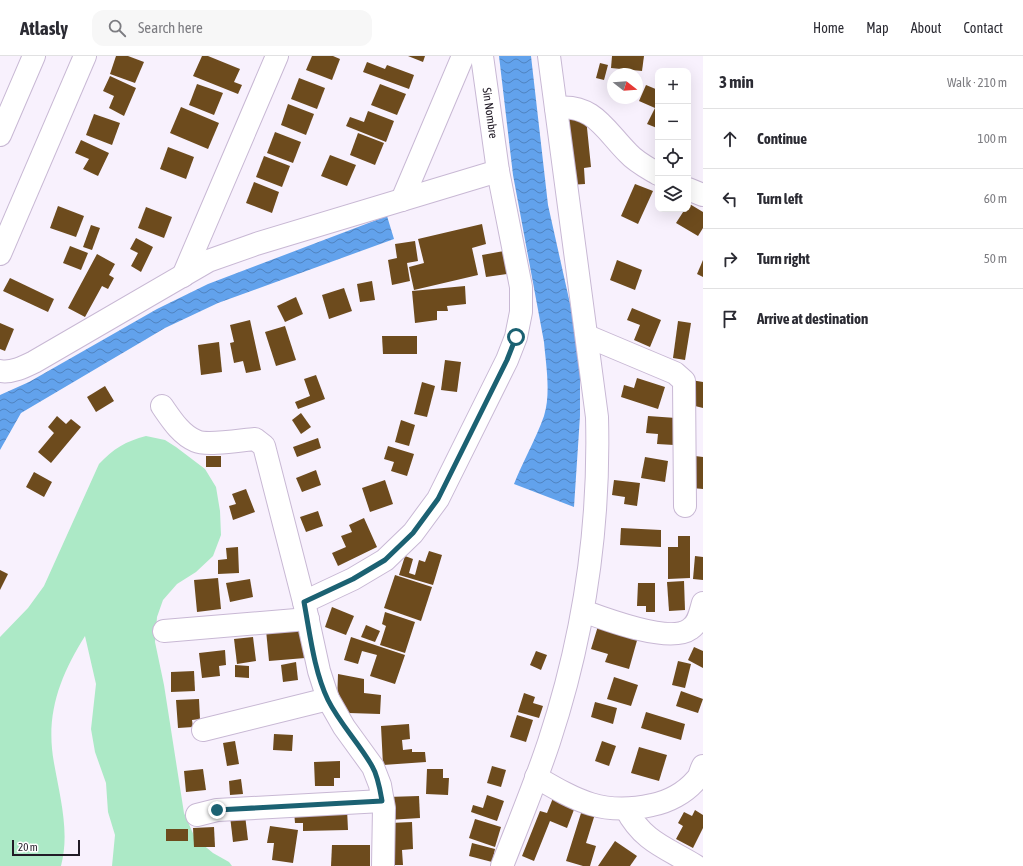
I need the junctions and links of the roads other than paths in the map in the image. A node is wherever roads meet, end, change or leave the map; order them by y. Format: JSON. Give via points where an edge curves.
{"nodes":[{"id":1,"x":34,"y":56,"type":"edge"},
{"id":2,"x":85,"y":56,"type":"edge"},
{"id":3,"x":277,"y":56,"type":"edge"},
{"id":4,"x":463,"y":56,"type":"edge"},
{"id":5,"x":482,"y":56,"type":"edge"},
{"id":6,"x":549,"y":56,"type":"edge"},
{"id":7,"x":556,"y":108,"type":"junction"},
{"id":8,"x":0,"y":135,"type":"edge"},
{"id":9,"x":498,"y":171,"type":"junction"},
{"id":10,"x":655,"y":172,"type":"edge"},
{"id":11,"x":691,"y":190,"type":"edge"},
{"id":12,"x":703,"y":195,"type":"edge"},
{"id":13,"x":402,"y":200,"type":"junction"},
{"id":14,"x":0,"y":254,"type":"edge"},
{"id":15,"x":183,"y":276,"type":"junction"},
{"id":16,"x":587,"y":336,"type":"junction"},
{"id":17,"x":0,"y":371,"type":"edge"},
{"id":18,"x":162,"y":406,"type":"dead end"},
{"id":19,"x":685,"y":506,"type":"dead end"},
{"id":20,"x":703,"y":603,"type":"edge"},
{"id":21,"x":306,"y":611,"type":"junction"},
{"id":22,"x":583,"y":611,"type":"junction"},
{"id":23,"x":164,"y":631,"type":"dead end"},
{"id":24,"x":328,"y":699,"type":"junction"},
{"id":25,"x":202,"y":730,"type":"dead end"},
{"id":26,"x":701,"y":776,"type":"edge"},
{"id":27,"x":536,"y":777,"type":"junction"},
{"id":28,"x":382,"y":801,"type":"junction"},
{"id":29,"x":626,"y":809,"type":"junction"},
{"id":30,"x":197,"y":815,"type":"dead end"},
{"id":31,"x":384,"y":866,"type":"edge"},
{"id":32,"x":502,"y":866,"type":"edge"},
{"id":33,"x":696,"y":866,"type":"edge"}],
"edges":[{"from":1,"to":8,"type":"street"},
{"from":2,"to":14,"type":"street"},
{"from":3,"to":15,"type":"street"},
{"from":4,"to":13,"type":"street"},
{"from":5,"to":9,"type":"street","name":"Sin Nombre"},
{"from":6,"to":7,"type":"street"},
{"from":7,"to":10,"type":"street","via":[[570,106],[583,110],[600,123],[629,155]]},
{"from":7,"to":16,"type":"street"},
{"from":9,"to":13,"type":"street"},
{"from":9,"to":21,"type":"street","name":"Sin Nombre","via":[[521,287],[521,312],[516,337],[507,360],[438,499],[413,533],[385,560]]},
{"from":11,"to":12,"type":"street"},
{"from":13,"to":15,"type":"street","via":[[232,252],[208,261]]},
{"from":15,"to":17,"type":"street","via":[[34,362],[6,372]]},
{"from":16,"to":19,"type":"street","via":[[675,372],[684,381]]},
{"from":16,"to":22,"type":"street","via":[[597,417],[598,466],[596,524]]},
{"from":18,"to":21,"type":"street","via":[[177,428],[197,442],[255,439],[264,446]]},
{"from":20,"to":22,"type":"street","via":[[699,620],[689,630],[671,634],[624,626]]},
{"from":21,"to":23,"type":"street"},
{"from":21,"to":24,"type":"street"},
{"from":22,"to":27,"type":"street","via":[[567,680]]},
{"from":24,"to":25,"type":"street"},
{"from":24,"to":28,"type":"street","via":[[344,727],[373,767],[380,785]]},
{"from":26,"to":29,"type":"street","via":[[682,792],[662,803]]},
{"from":27,"to":29,"type":"street","via":[[578,800],[608,810]]},
{"from":27,"to":32,"type":"street"},
{"from":28,"to":30,"type":"street","via":[[217,810]]},
{"from":28,"to":31,"type":"street"},
{"from":29,"to":33,"type":"street","via":[[634,825],[653,842]]}]}
